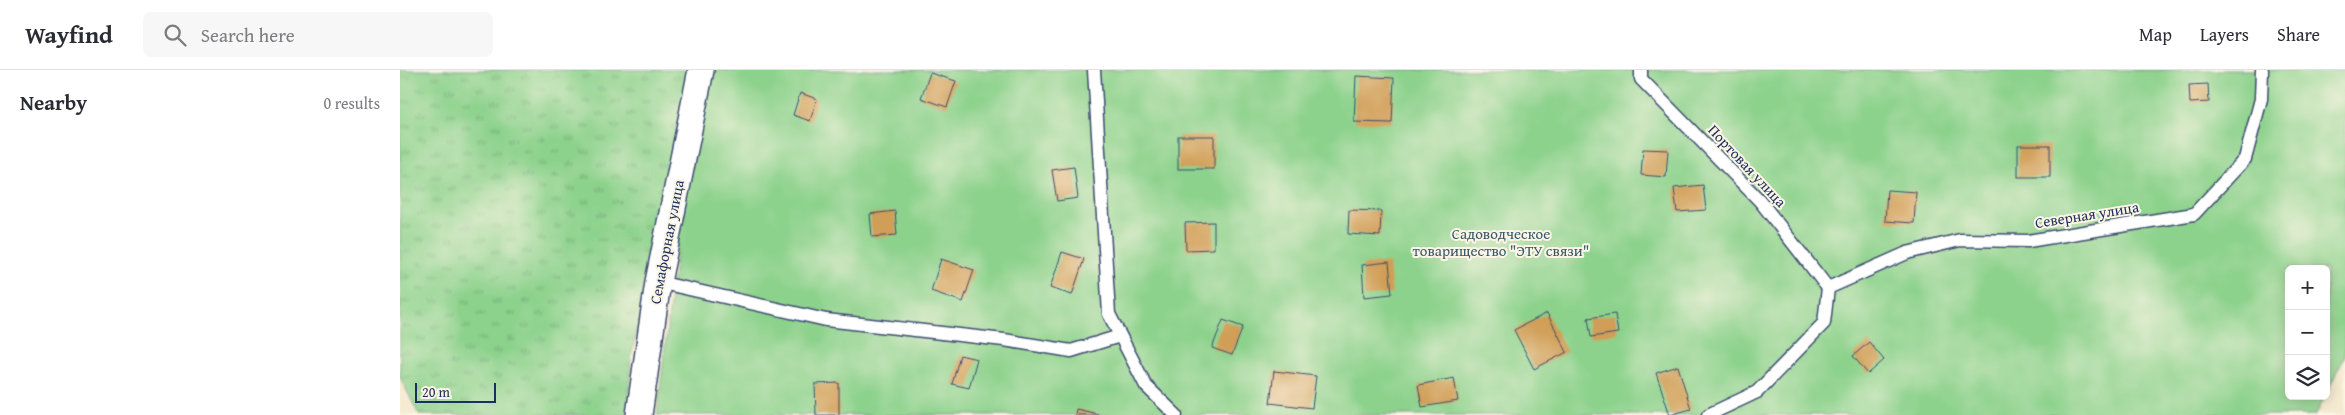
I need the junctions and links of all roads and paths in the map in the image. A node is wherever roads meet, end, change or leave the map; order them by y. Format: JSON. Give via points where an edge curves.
{"nodes":[{"id":1,"x":702,"y":70,"type":"edge"},
{"id":2,"x":1094,"y":70,"type":"edge"},
{"id":3,"x":1641,"y":70,"type":"edge"},
{"id":4,"x":2262,"y":70,"type":"edge"},
{"id":5,"x":658,"y":282,"type":"junction"},
{"id":6,"x":1828,"y":288,"type":"junction"},
{"id":7,"x":1120,"y":336,"type":"junction"},
{"id":8,"x":639,"y":415,"type":"edge"},
{"id":9,"x":1176,"y":415,"type":"edge"},
{"id":10,"x":1708,"y":415,"type":"edge"}],
"edges":[{"from":1,"to":5,"type":"street","name":"Семафорная улица"},
{"from":2,"to":7,"type":"lane","via":[[1109,314]]},
{"from":3,"to":6,"type":"lane","name":"Портовая улица","via":[[1641,79],[1760,200]]},
{"from":4,"to":6,"type":"lane","name":"Северная улица","via":[[2261,99],[2246,159],[2194,214],[2028,241],[1960,240],[1907,253]]},
{"from":5,"to":7,"type":"lane","via":[[826,320],[1004,340],[1071,351]]},
{"from":5,"to":8,"type":"street","name":"Семафорная улица"},
{"from":6,"to":10,"type":"lane","via":[[1824,323],[1757,392]]},
{"from":7,"to":9,"type":"lane","via":[[1146,386]]}]}
